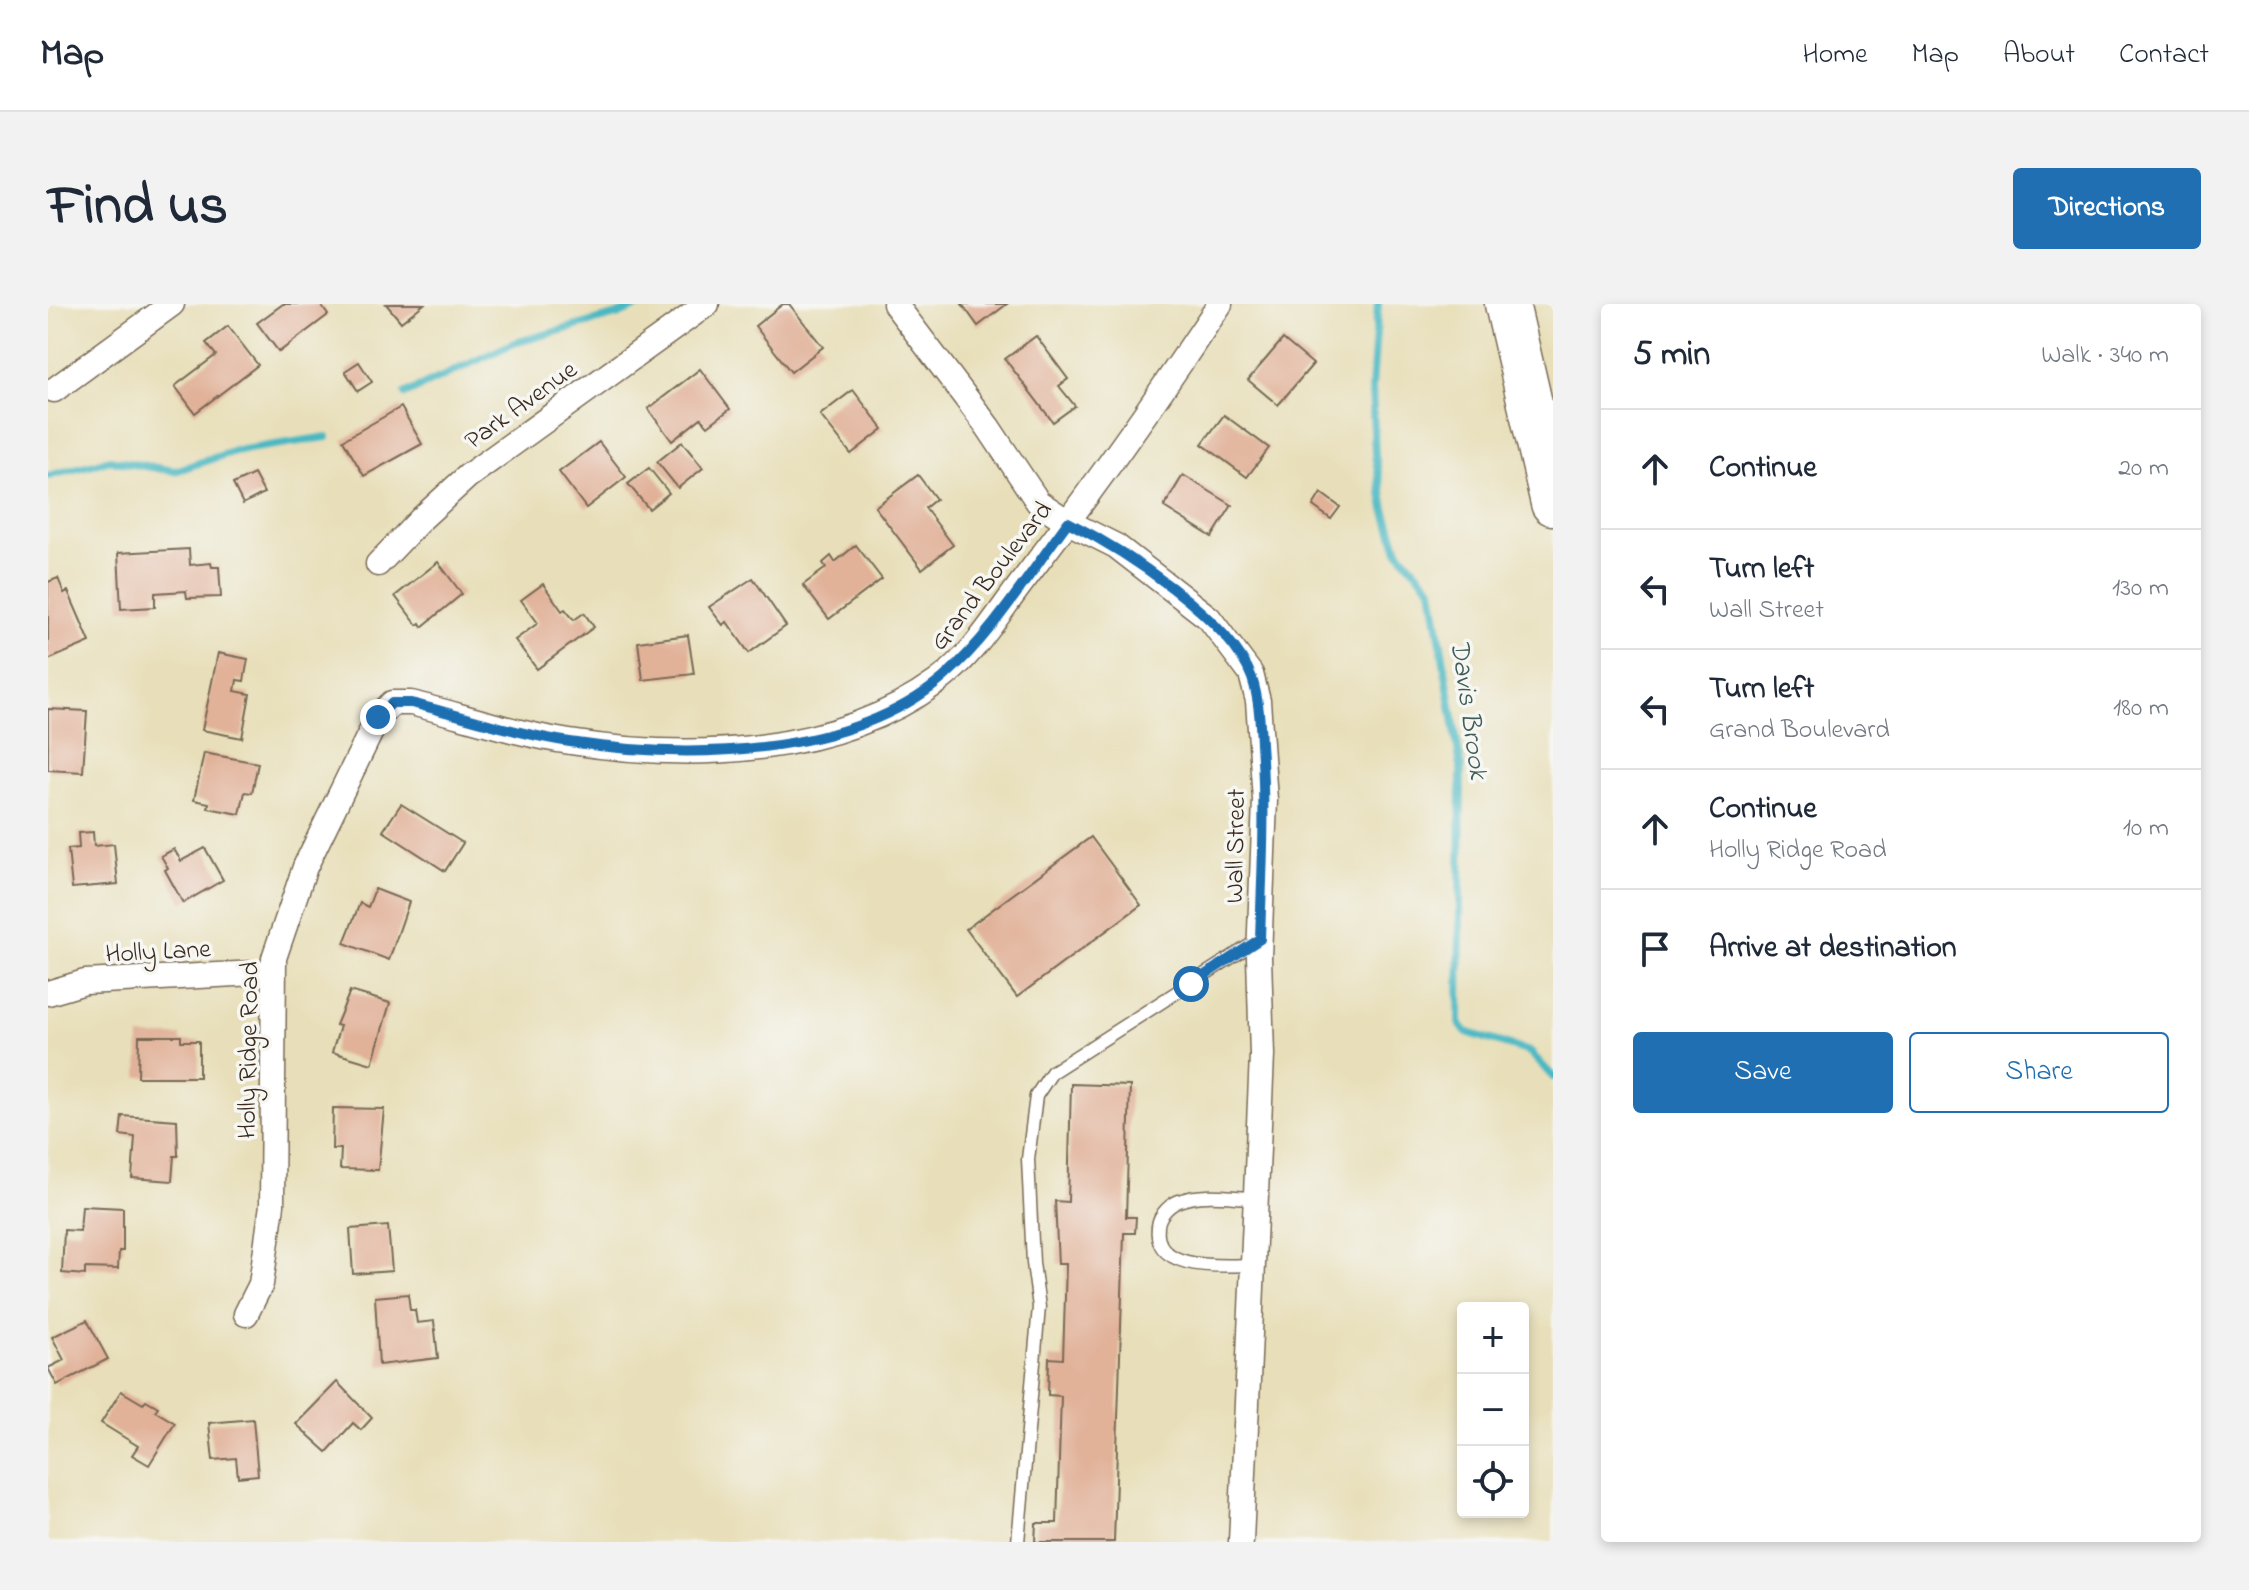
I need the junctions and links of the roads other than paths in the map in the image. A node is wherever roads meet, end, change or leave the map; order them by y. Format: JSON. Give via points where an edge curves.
{"nodes":[{"id":1,"x":172,"y":304,"type":"edge"},
{"id":2,"x":707,"y":304,"type":"edge"},
{"id":3,"x":895,"y":304,"type":"edge"},
{"id":4,"x":1220,"y":304,"type":"edge"},
{"id":5,"x":1507,"y":304,"type":"edge"},
{"id":6,"x":1536,"y":304,"type":"edge"},
{"id":7,"x":1553,"y":385,"type":"edge"},
{"id":8,"x":54,"y":390,"type":"dead end"},
{"id":9,"x":1553,"y":503,"type":"edge"},
{"id":10,"x":1068,"y":522,"type":"junction"},
{"id":11,"x":378,"y":564,"type":"dead end"},
{"id":12,"x":429,"y":707,"type":"joint"},
{"id":13,"x":1260,"y":939,"type":"junction"},
{"id":14,"x":273,"y":972,"type":"junction"},
{"id":15,"x":48,"y":993,"type":"edge"},
{"id":16,"x":1257,"y":1198,"type":"junction"},
{"id":17,"x":1255,"y":1265,"type":"junction"},
{"id":18,"x":246,"y":1314,"type":"dead end"},
{"id":19,"x":1018,"y":1542,"type":"edge"},
{"id":20,"x":1241,"y":1542,"type":"edge"}],
"edges":[{"from":1,"to":8,"type":"street"},
{"from":2,"to":11,"type":"street","name":"Park Avenue","via":[[468,476]]},
{"from":3,"to":10,"type":"street","name":"Wall Street","via":[[1038,502]]},
{"from":4,"to":10,"type":"street","name":"Grand Boulevard"},
{"from":5,"to":9,"type":"highway"},
{"from":6,"to":7,"type":"highway"},
{"from":10,"to":12,"type":"street","name":"Grand Boulevard","via":[[965,657],[940,680],[868,721],[792,745],[690,751],[570,742]]},
{"from":10,"to":13,"type":"street","name":"Wall Street","via":[[1116,546],[1209,618],[1251,674],[1265,800]]},
{"from":12,"to":14,"type":"street","name":"Holly Ridge Road","via":[[392,703],[378,717],[305,867]]},
{"from":13,"to":16,"type":"street","name":"Wall Street"},
{"from":13,"to":19,"type":"lane","via":[[1052,1072],[1036,1096],[1028,1159],[1039,1307]]},
{"from":14,"to":15,"type":"street","name":"Holly Lane","via":[[85,982]]},
{"from":14,"to":18,"type":"street","name":"Holly Ridge Road","via":[[271,1217],[261,1284]]},
{"from":16,"to":17,"type":"street","name":"Wall Street"},
{"from":16,"to":17,"type":"lane","via":[[1182,1200],[1165,1209],[1158,1225],[1160,1242],[1188,1263]]},
{"from":17,"to":20,"type":"street","name":"Wall Street"}]}
